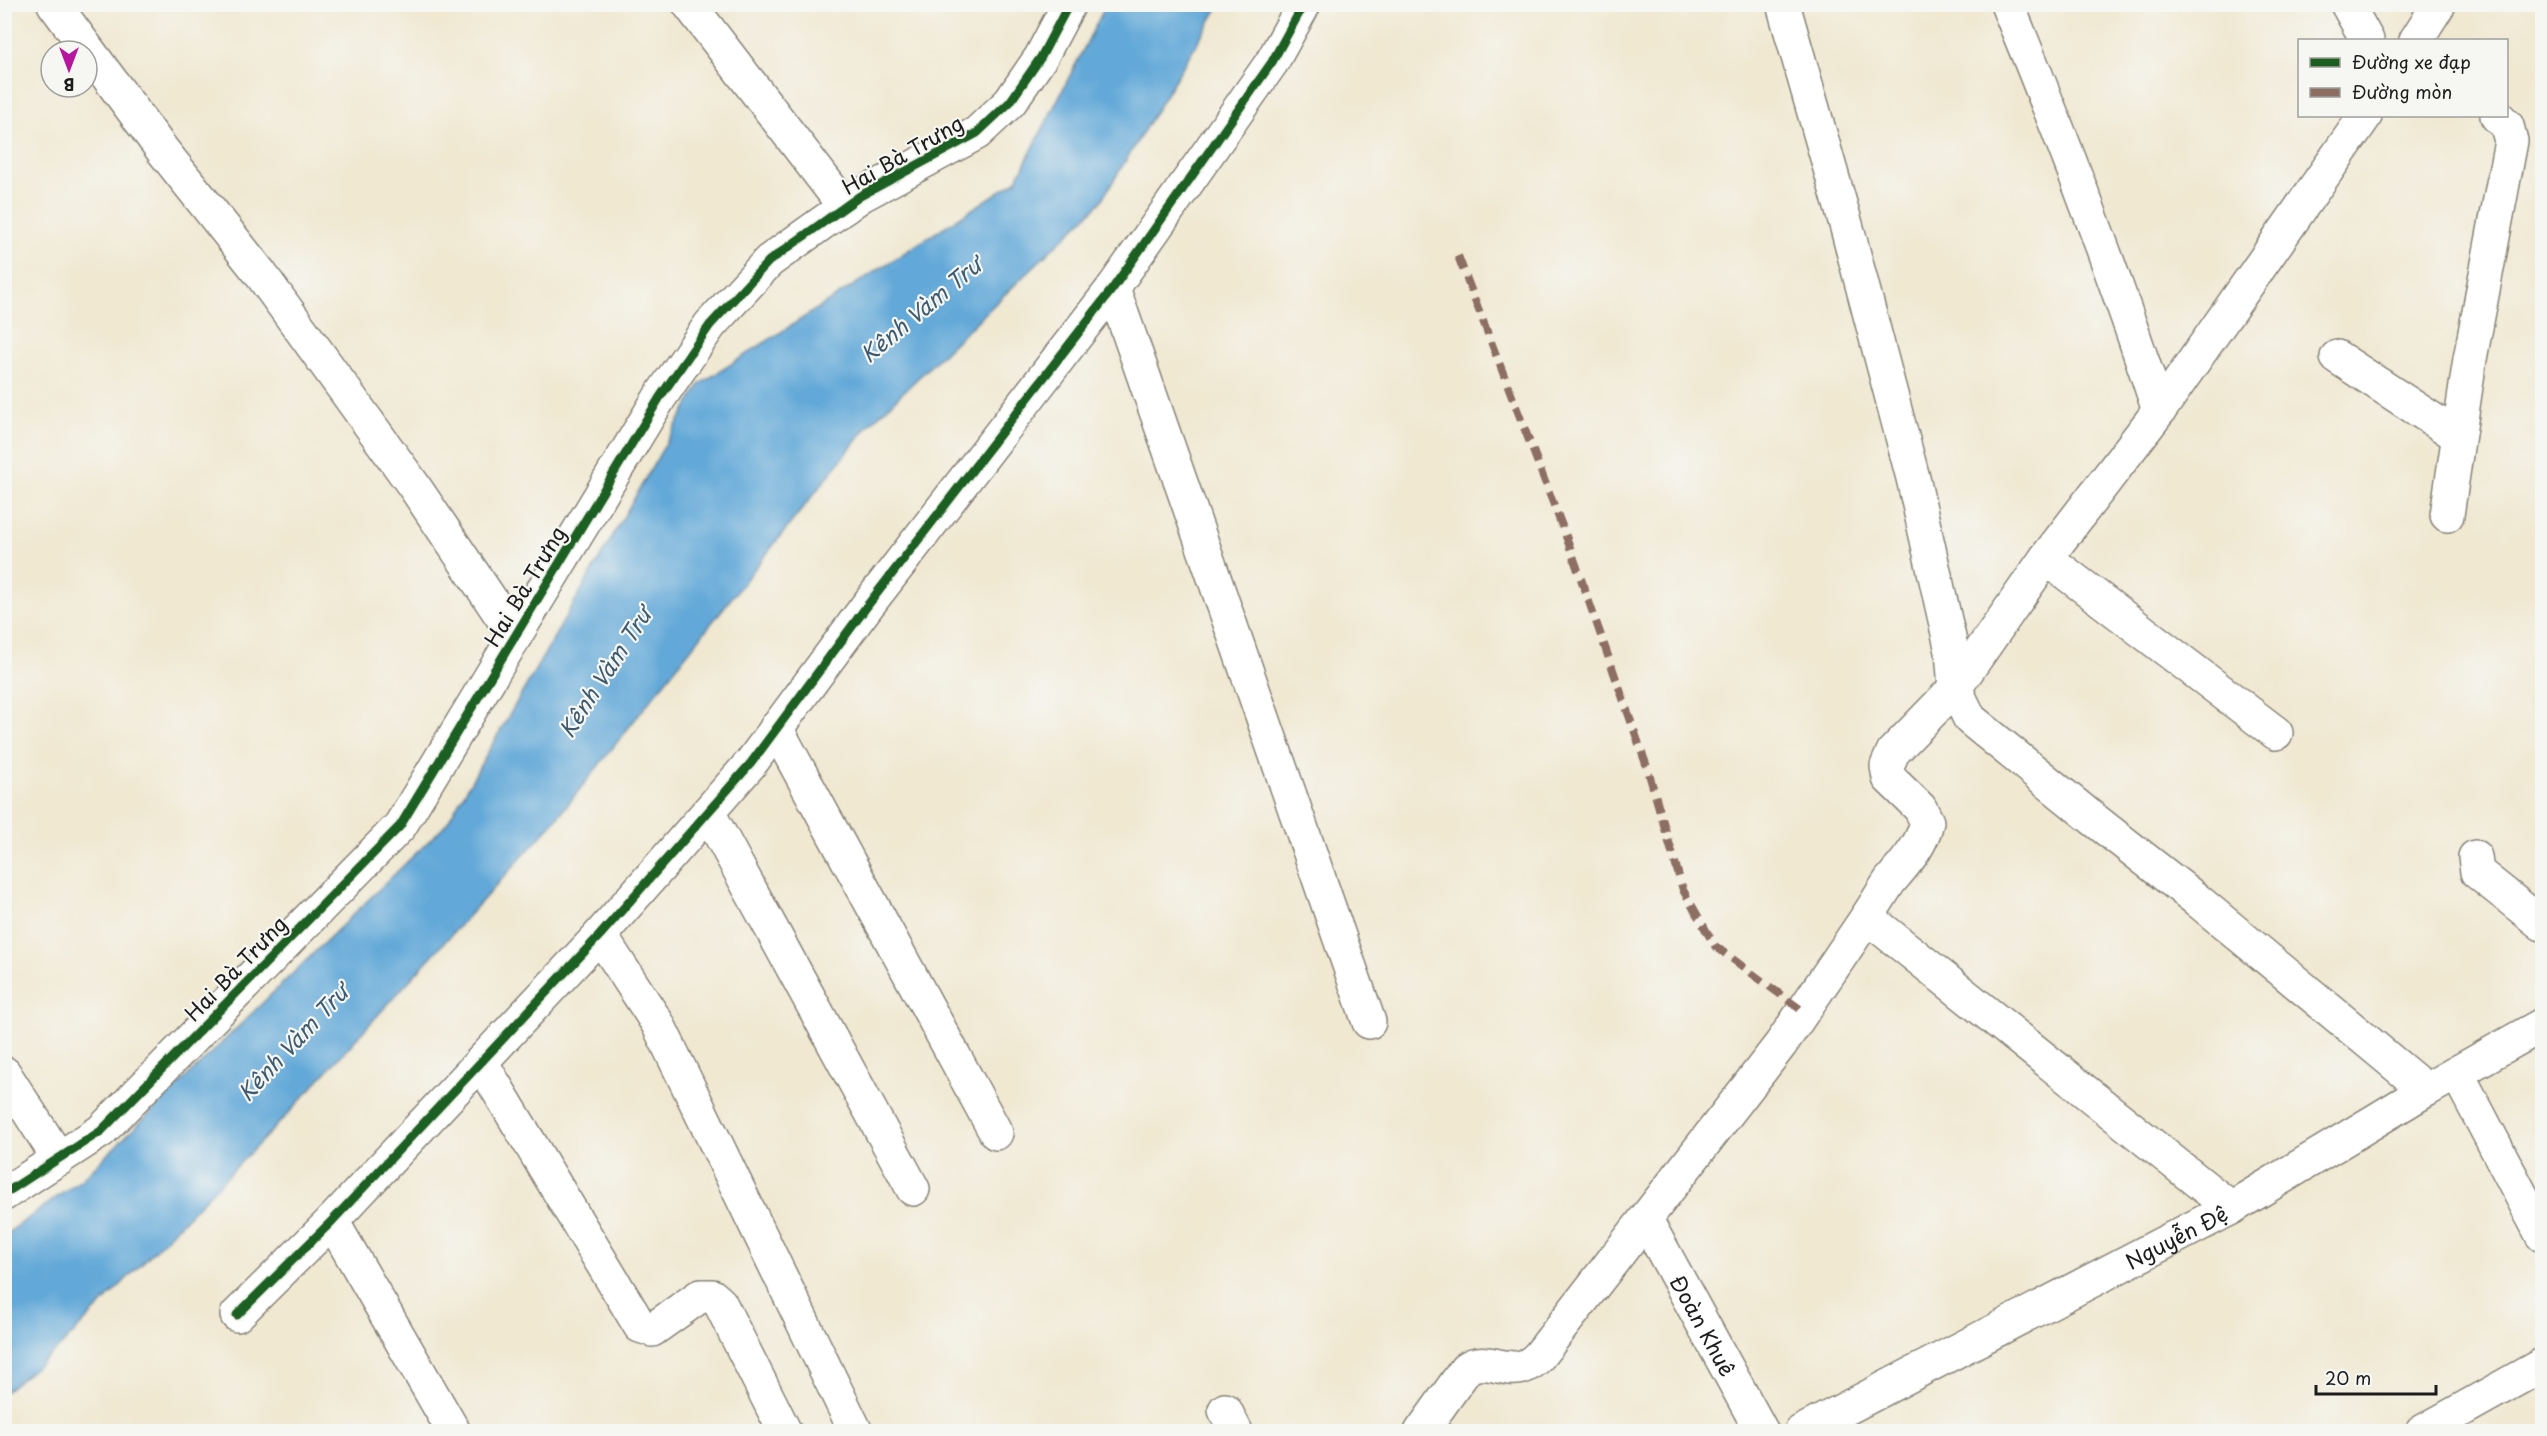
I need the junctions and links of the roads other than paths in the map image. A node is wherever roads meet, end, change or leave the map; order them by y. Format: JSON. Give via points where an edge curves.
{"nodes":[{"id":1,"x":54,"y":4,"type":"edge"},
{"id":2,"x":689,"y":4,"type":"edge"},
{"id":3,"x":1069,"y":4,"type":"edge"},
{"id":4,"x":1304,"y":4,"type":"edge"},
{"id":5,"x":1783,"y":4,"type":"edge"},
{"id":6,"x":2007,"y":4,"type":"edge"},
{"id":7,"x":2347,"y":4,"type":"edge"},
{"id":8,"x":2439,"y":4,"type":"edge"},
{"id":9,"x":2366,"y":39,"type":"edge"},
{"id":10,"x":2417,"y":39,"type":"edge"},
{"id":11,"x":2365,"y":117,"type":"edge"},
{"id":12,"x":2498,"y":117,"type":"edge"},
{"id":13,"x":844,"y":207,"type":"junction"},
{"id":14,"x":1113,"y":288,"type":"junction"},
{"id":15,"x":2337,"y":357,"type":"dead end"},
{"id":16,"x":2159,"y":411,"type":"junction"},
{"id":17,"x":2458,"y":436,"type":"junction"},
{"id":18,"x":2447,"y":515,"type":"dead end"},
{"id":19,"x":2046,"y":558,"type":"junction"},
{"id":20,"x":515,"y":636,"type":"junction"},
{"id":21,"x":1955,"y":688,"type":"junction"},
{"id":22,"x":776,"y":728,"type":"junction"},
{"id":23,"x":2276,"y":733,"type":"dead end"},
{"id":24,"x":708,"y":812,"type":"junction"},
{"id":25,"x":2475,"y":857,"type":"dead end"},
{"id":26,"x":1867,"y":917,"type":"junction"},
{"id":27,"x":2542,"y":924,"type":"edge"},
{"id":28,"x":600,"y":935,"type":"junction"},
{"id":29,"x":1368,"y":1022,"type":"dead end"},
{"id":30,"x":2542,"y":1024,"type":"edge"},
{"id":31,"x":482,"y":1062,"type":"junction"},
{"id":32,"x":4,"y":1073,"type":"edge"},
{"id":33,"x":2457,"y":1073,"type":"junction"},
{"id":34,"x":2426,"y":1090,"type":"junction"},
{"id":35,"x":996,"y":1132,"type":"dead end"},
{"id":36,"x":59,"y":1159,"type":"junction"},
{"id":37,"x":913,"y":1189,"type":"dead end"},
{"id":38,"x":4,"y":1194,"type":"edge"},
{"id":39,"x":2231,"y":1208,"type":"junction"},
{"id":40,"x":1646,"y":1220,"type":"junction"},
{"id":41,"x":332,"y":1221,"type":"junction"},
{"id":42,"x":2542,"y":1235,"type":"edge"},
{"id":43,"x":237,"y":1315,"type":"dead end"},
{"id":44,"x":2542,"y":1365,"type":"edge"},
{"id":45,"x":454,"y":1431,"type":"edge"},
{"id":46,"x":784,"y":1431,"type":"edge"},
{"id":47,"x":856,"y":1431,"type":"edge"},
{"id":48,"x":1421,"y":1431,"type":"edge"},
{"id":49,"x":1762,"y":1431,"type":"edge"},
{"id":50,"x":1801,"y":1431,"type":"edge"},
{"id":51,"x":2422,"y":1431,"type":"edge"}],
"edges":[{"from":1,"to":20,"type":"street","via":[[260,273],[414,486]]},
{"from":2,"to":13,"type":"street"},
{"from":3,"to":13,"type":"street","name":"Hai Bà Trưng","via":[[1041,57],[1010,102],[977,133]]},
{"from":4,"to":14,"type":"street","via":[[1272,62]]},
{"from":5,"to":21,"type":"street","via":[[1913,478],[1952,651]]},
{"from":6,"to":16,"type":"street","via":[[2120,292]]},
{"from":7,"to":9,"type":"street"},
{"from":8,"to":10,"type":"street"},
{"from":11,"to":16,"type":"street"},
{"from":12,"to":17,"type":"street","via":[[2507,126],[2511,141]]},
{"from":13,"to":20,"type":"street","name":"Hai Bà Trưng","via":[[769,261],[710,325],[660,397]]},
{"from":14,"to":22,"type":"street"},
{"from":14,"to":29,"type":"street"},
{"from":15,"to":17,"type":"street"},
{"from":16,"to":19,"type":"street"},
{"from":17,"to":18,"type":"street"},
{"from":19,"to":21,"type":"street"},
{"from":19,"to":23,"type":"street"},
{"from":20,"to":36,"type":"street","name":"Hai Bà Trưng","via":[[400,826],[101,1131]]},
{"from":21,"to":26,"type":"street","via":[[1888,760],[1889,778],[1920,808],[1927,822],[1915,852]]},
{"from":21,"to":34,"type":"street","via":[[1970,719]]},
{"from":22,"to":24,"type":"street"},
{"from":22,"to":35,"type":"street"},
{"from":24,"to":28,"type":"street"},
{"from":24,"to":37,"type":"street"},
{"from":25,"to":27,"type":"street","via":[[2477,872]]},
{"from":26,"to":39,"type":"street"},
{"from":26,"to":40,"type":"street","via":[[1787,1036]]},
{"from":28,"to":31,"type":"street"},
{"from":28,"to":47,"type":"street","via":[[658,1024]]},
{"from":30,"to":33,"type":"street","name":"Nguyễn Đệ"},
{"from":31,"to":41,"type":"street"},
{"from":31,"to":46,"type":"street","via":[[640,1326],[651,1330],[700,1296],[712,1296],[720,1304]]},
{"from":32,"to":36,"type":"street"},
{"from":33,"to":34,"type":"street","name":"Nguyễn Đệ"},
{"from":33,"to":42,"type":"street"},
{"from":34,"to":39,"type":"street","name":"Nguyễn Đệ"},
{"from":36,"to":38,"type":"street","name":"Hai Bà Trưng"},
{"from":39,"to":50,"type":"street","name":"Nguyễn Đệ"},
{"from":40,"to":48,"type":"street","via":[[1539,1356],[1526,1366],[1510,1369],[1473,1364]]},
{"from":40,"to":49,"type":"street","name":"Đoàn Khuê"},
{"from":41,"to":43,"type":"street"},
{"from":41,"to":45,"type":"street"},
{"from":44,"to":51,"type":"street"}]}
